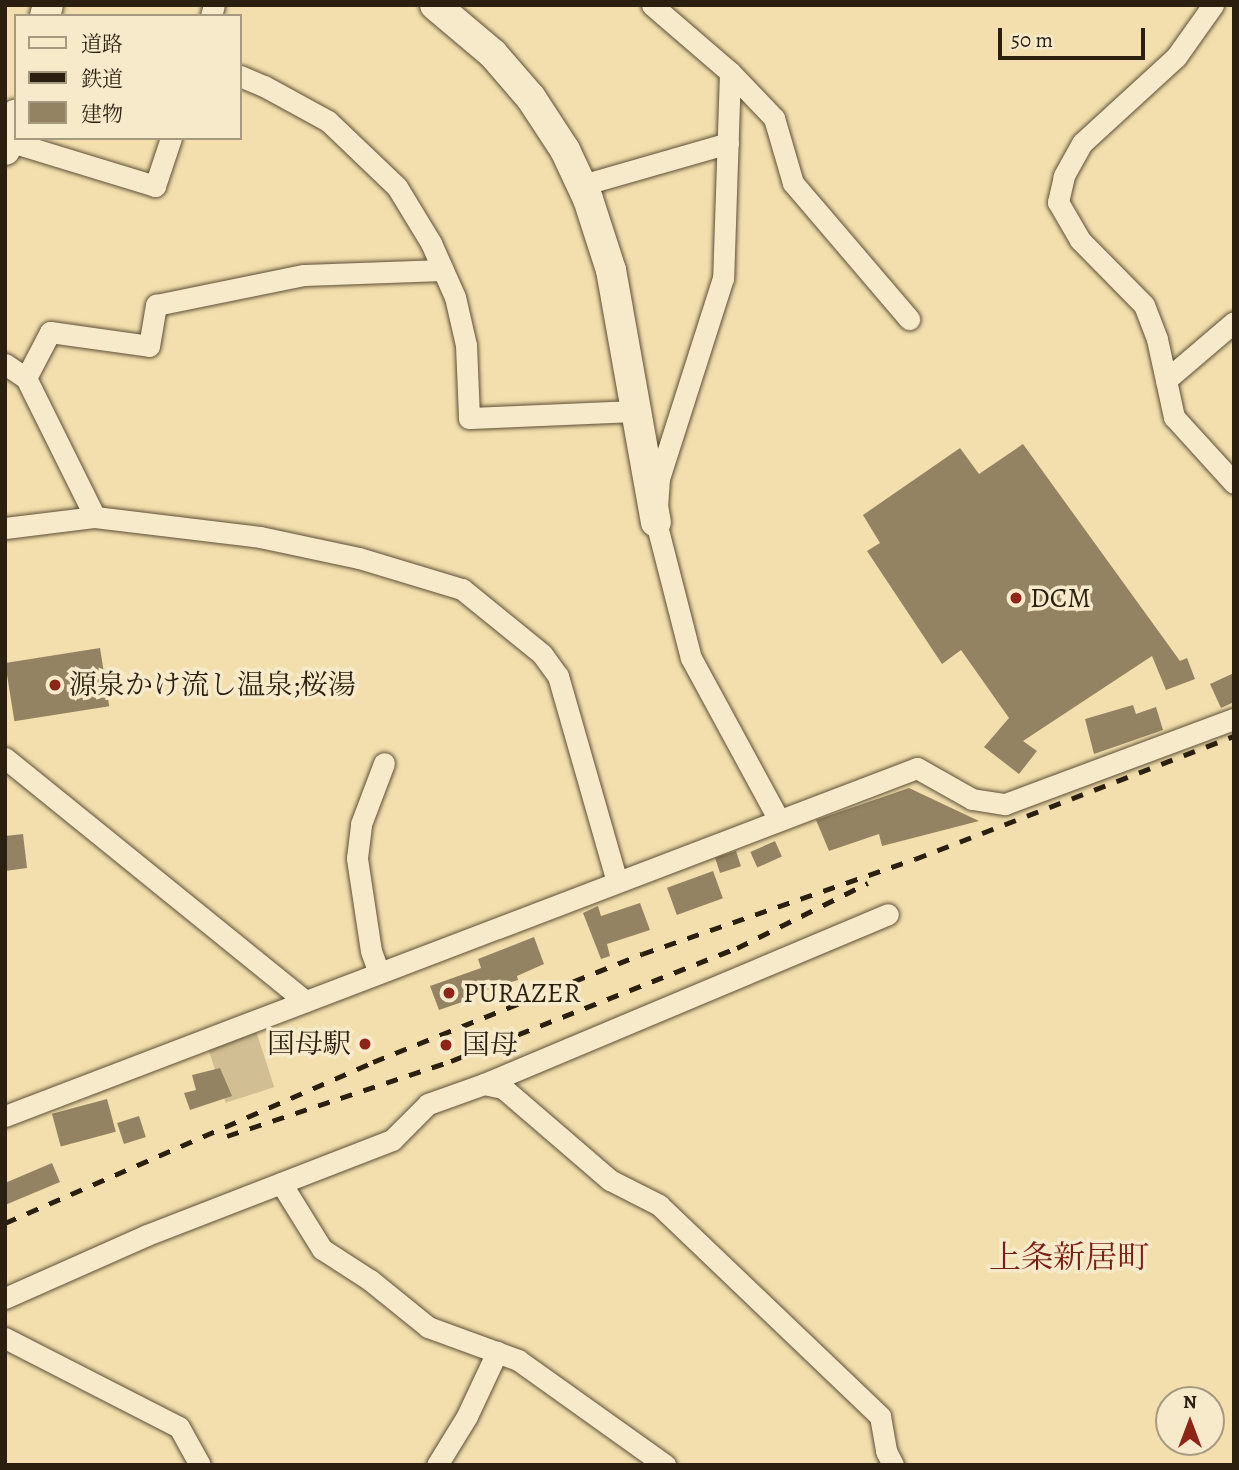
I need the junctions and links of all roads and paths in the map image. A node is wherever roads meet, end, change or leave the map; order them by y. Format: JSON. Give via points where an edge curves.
{"nodes":[{"id":1,"x":435,"y":5,"type":"edge"},
{"id":2,"x":652,"y":5,"type":"edge"},
{"id":3,"x":1213,"y":5,"type":"edge"},
{"id":4,"x":730,"y":72,"type":"junction"},
{"id":5,"x":242,"y":77,"type":"edge"},
{"id":6,"x":24,"y":140,"type":"edge"},
{"id":7,"x":170,"y":140,"type":"edge"},
{"id":8,"x":728,"y":143,"type":"junction"},
{"id":9,"x":582,"y":185,"type":"junction"},
{"id":10,"x":443,"y":270,"type":"junction"},
{"id":11,"x":909,"y":319,"type":"dead end"},
{"id":12,"x":1234,"y":321,"type":"edge"},
{"id":13,"x":5,"y":364,"type":"edge"},
{"id":14,"x":26,"y":378,"type":"junction"},
{"id":15,"x":1166,"y":380,"type":"junction"},
{"id":16,"x":636,"y":411,"type":"junction"},
{"id":17,"x":1234,"y":483,"type":"edge"},
{"id":18,"x":94,"y":517,"type":"junction"},
{"id":19,"x":656,"y":522,"type":"junction"},
{"id":20,"x":5,"y":528,"type":"edge"},
{"id":21,"x":1234,"y":719,"type":"edge"},
{"id":22,"x":5,"y":758,"type":"edge"},
{"id":23,"x":384,"y":763,"type":"dead end"},
{"id":24,"x":779,"y":820,"type":"junction"},
{"id":25,"x":617,"y":882,"type":"junction"},
{"id":26,"x":888,"y":914,"type":"dead end"},
{"id":27,"x":379,"y":973,"type":"junction"},
{"id":28,"x":305,"y":1001,"type":"junction"},
{"id":29,"x":484,"y":1084,"type":"junction"},
{"id":30,"x":5,"y":1116,"type":"edge"},
{"id":31,"x":281,"y":1183,"type":"junction"},
{"id":32,"x":5,"y":1298,"type":"edge"},
{"id":33,"x":5,"y":1338,"type":"edge"},
{"id":34,"x":497,"y":1352,"type":"junction"},
{"id":35,"x":200,"y":1465,"type":"edge"},
{"id":36,"x":437,"y":1465,"type":"edge"},
{"id":37,"x":666,"y":1465,"type":"edge"},
{"id":38,"x":893,"y":1465,"type":"edge"}],
"edges":[{"from":1,"to":9,"type":"street","via":[[493,54],[531,98]]},
{"from":2,"to":4,"type":"street"},
{"from":3,"to":15,"type":"street","via":[[1176,57],[1082,143],[1064,176],[1058,202],[1080,240],[1144,306]]},
{"from":4,"to":8,"type":"street"},
{"from":4,"to":11,"type":"street","via":[[774,118],[793,183]]},
{"from":5,"to":10,"type":"street","via":[[327,121],[356,146],[397,187]]},
{"from":6,"to":7,"type":"street","via":[[155,186]]},
{"from":8,"to":9,"type":"street"},
{"from":8,"to":19,"type":"street","via":[[723,278],[659,478]]},
{"from":9,"to":16,"type":"street","via":[[611,270]]},
{"from":10,"to":14,"type":"street","via":[[304,275],[156,305],[149,346],[50,332]]},
{"from":10,"to":16,"type":"street","via":[[455,297],[466,345],[469,418]]},
{"from":12,"to":15,"type":"street"},
{"from":13,"to":14,"type":"street"},
{"from":14,"to":18,"type":"street"},
{"from":15,"to":17,"type":"street","via":[[1174,417]]},
{"from":16,"to":19,"type":"street"},
{"from":18,"to":20,"type":"street"},
{"from":18,"to":25,"type":"street","via":[[260,537],[359,558],[462,589],[542,654],[558,676]]},
{"from":19,"to":24,"type":"street","via":[[691,658]]},
{"from":21,"to":24,"type":"street","via":[[1005,804],[972,799],[917,768]]},
{"from":22,"to":28,"type":"street"},
{"from":23,"to":27,"type":"street","via":[[361,824],[357,858],[371,951]]},
{"from":24,"to":25,"type":"street"},
{"from":25,"to":27,"type":"street"},
{"from":26,"to":29,"type":"street"},
{"from":27,"to":28,"type":"street"},
{"from":28,"to":30,"type":"street"},
{"from":29,"to":31,"type":"street","via":[[428,1104],[392,1140]]},
{"from":29,"to":38,"type":"street","via":[[503,1088],[610,1180],[659,1205],[880,1416]]},
{"from":31,"to":32,"type":"street"},
{"from":31,"to":34,"type":"street","via":[[322,1250],[370,1280],[428,1327]]},
{"from":33,"to":35,"type":"street","via":[[179,1427]]},
{"from":34,"to":36,"type":"street","via":[[467,1416]]},
{"from":34,"to":37,"type":"street","via":[[518,1360]]}]}
